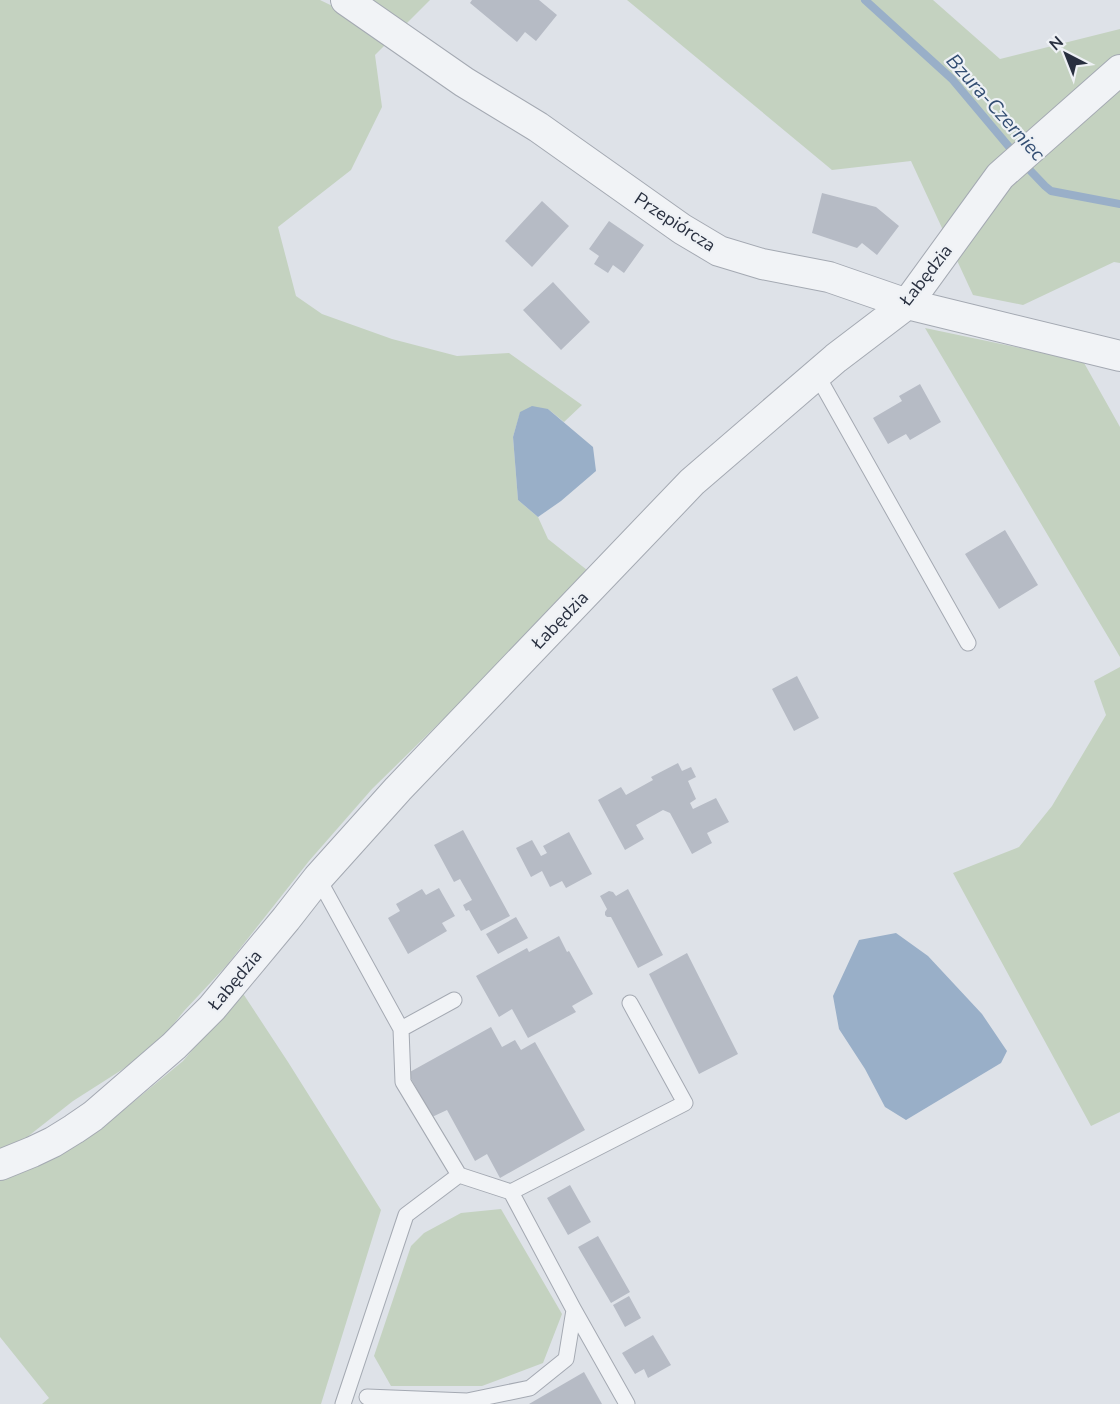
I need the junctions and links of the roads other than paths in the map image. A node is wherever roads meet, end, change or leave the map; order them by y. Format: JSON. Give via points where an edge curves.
{"nodes":[{"id":1,"x":346,"y":0,"type":"edge"},
{"id":2,"x":1120,"y":70,"type":"edge"},
{"id":3,"x":907,"y":304,"type":"junction"},
{"id":4,"x":1120,"y":356,"type":"edge"},
{"id":5,"x":817,"y":375,"type":"junction"},
{"id":6,"x":968,"y":643,"type":"dead end"},
{"id":7,"x":318,"y":878,"type":"junction"},
{"id":8,"x":454,"y":1000,"type":"dead end"},
{"id":9,"x":630,"y":1003,"type":"dead end"},
{"id":10,"x":401,"y":1029,"type":"junction"},
{"id":11,"x":0,"y":1165,"type":"edge"},
{"id":12,"x":459,"y":1175,"type":"junction"},
{"id":13,"x":512,"y":1192,"type":"junction"},
{"id":14,"x":574,"y":1310,"type":"junction"},
{"id":15,"x":353,"y":1374,"type":"junction"},
{"id":16,"x":369,"y":1400,"type":"edge"},
{"id":17,"x":343,"y":1404,"type":"edge"},
{"id":18,"x":627,"y":1404,"type":"edge"}],
"edges":[{"from":1,"to":3,"type":"street","name":"Przepiórcza","via":[[464,82],[538,127],[682,230],[719,250],[762,264],[829,277]]},
{"from":2,"to":3,"type":"street","name":"Łabędzia","via":[[1000,176]]},
{"from":3,"to":4,"type":"street","name":"Przepiórcza"},
{"from":3,"to":5,"type":"street","name":"Łabędzia"},
{"from":5,"to":6,"type":"lane"},
{"from":5,"to":7,"type":"street","name":"Łabędzia","via":[[692,482]]},
{"from":7,"to":10,"type":"lane"},
{"from":7,"to":11,"type":"street","name":"Łabędzia","via":[[212,1008],[174,1046],[74,1130]]},
{"from":8,"to":10,"type":"lane"},
{"from":9,"to":13,"type":"lane","via":[[685,1103]]},
{"from":10,"to":12,"type":"lane","via":[[403,1082]]},
{"from":12,"to":13,"type":"lane"},
{"from":12,"to":15,"type":"lane","via":[[406,1215]]},
{"from":13,"to":14,"type":"lane"},
{"from":14,"to":16,"type":"lane","via":[[566,1359],[530,1388],[467,1401]]},
{"from":14,"to":18,"type":"lane"},
{"from":15,"to":16,"type":"lane"},
{"from":15,"to":17,"type":"lane"}]}
